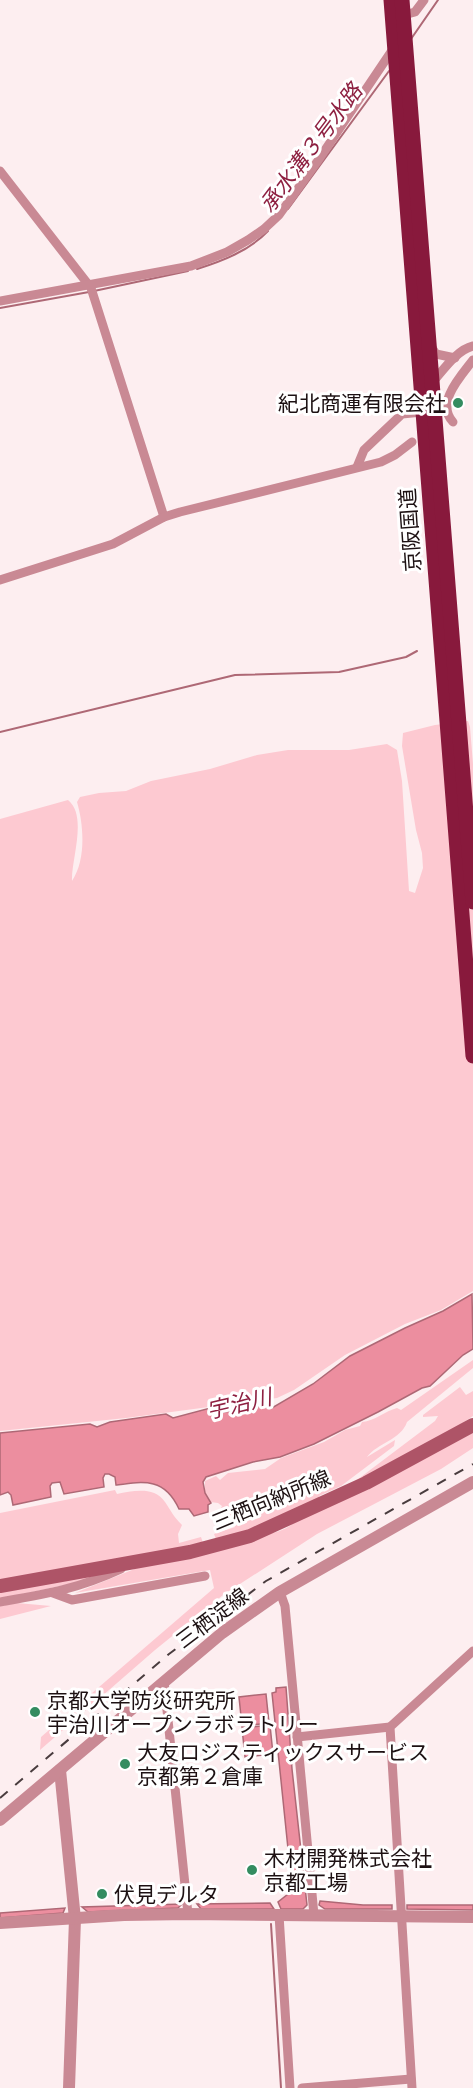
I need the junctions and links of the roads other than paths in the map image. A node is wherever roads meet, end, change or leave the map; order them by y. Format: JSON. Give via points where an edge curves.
{"nodes":[{"id":1,"x":391,"y":0,"type":"edge"},
{"id":2,"x":424,"y":0,"type":"edge"},
{"id":3,"x":403,"y":8,"type":"edge"},
{"id":4,"x":398,"y":45,"type":"junction"},
{"id":5,"x":402,"y":74,"type":"junction"},
{"id":6,"x":0,"y":171,"type":"edge"},
{"id":7,"x":90,"y":286,"type":"junction"},
{"id":8,"x":0,"y":301,"type":"edge"},
{"id":9,"x":429,"y":344,"type":"junction"},
{"id":10,"x":473,"y":346,"type":"edge"},
{"id":11,"x":455,"y":358,"type":"junction"},
{"id":12,"x":473,"y":360,"type":"edge"},
{"id":13,"x":431,"y":384,"type":"junction"},
{"id":14,"x":422,"y":412,"type":"junction"},
{"id":15,"x":453,"y":422,"type":"dead end"},
{"id":16,"x":412,"y":442,"type":"dead end"},
{"id":17,"x":357,"y":467,"type":"junction"},
{"id":18,"x":164,"y":517,"type":"junction"},
{"id":19,"x":0,"y":580,"type":"edge"},
{"id":20,"x":449,"y":684,"type":"junction"},
{"id":21,"x":473,"y":902,"type":"edge"},
{"id":22,"x":473,"y":1056,"type":"edge"},
{"id":23,"x":473,"y":1425,"type":"edge"},
{"id":24,"x":473,"y":1482,"type":"edge"},
{"id":25,"x":133,"y":1563,"type":"junction"},
{"id":26,"x":205,"y":1576,"type":"dead end"},
{"id":27,"x":0,"y":1586,"type":"edge"},
{"id":28,"x":280,"y":1592,"type":"junction"},
{"id":29,"x":53,"y":1593,"type":"junction"},
{"id":30,"x":0,"y":1602,"type":"edge"},
{"id":31,"x":473,"y":1651,"type":"edge"},
{"id":32,"x":164,"y":1681,"type":"junction"},
{"id":33,"x":390,"y":1727,"type":"junction"},
{"id":34,"x":297,"y":1737,"type":"junction"},
{"id":35,"x":60,"y":1770,"type":"junction"},
{"id":36,"x":0,"y":1820,"type":"edge"},
{"id":37,"x":313,"y":1908,"type":"junction"},
{"id":38,"x":188,"y":1909,"type":"junction"},
{"id":39,"x":75,"y":1913,"type":"junction"},
{"id":40,"x":279,"y":1916,"type":"junction"},
{"id":41,"x":402,"y":1916,"type":"junction"},
{"id":42,"x":473,"y":1917,"type":"edge"},
{"id":43,"x":0,"y":1923,"type":"edge"},
{"id":44,"x":411,"y":2083,"type":"edge"},
{"id":45,"x":69,"y":2088,"type":"edge"},
{"id":46,"x":290,"y":2088,"type":"edge"},
{"id":47,"x":302,"y":2088,"type":"edge"}],
"edges":[{"from":1,"to":4,"type":"highway","name":"京阪国道"},
{"from":2,"to":3,"type":"street","via":[[415,12]]},
{"from":3,"to":4,"type":"highway","name":"京阪国道"},
{"from":4,"to":5,"type":"highway","name":"京阪国道"},
{"from":4,"to":7,"type":"street","via":[[279,215],[264,229],[227,252],[190,266]]},
{"from":5,"to":9,"type":"highway","name":"京阪国道","via":[[413,121]]},
{"from":5,"to":14,"type":"highway","name":"京阪国道"},
{"from":6,"to":7,"type":"street"},
{"from":7,"to":8,"type":"street"},
{"from":7,"to":18,"type":"street"},
{"from":9,"to":11,"type":"street","via":[[436,354]]},
{"from":9,"to":13,"type":"highway","name":"京阪国道"},
{"from":10,"to":11,"type":"street"},
{"from":11,"to":13,"type":"street"},
{"from":12,"to":15,"type":"street","via":[[447,399]]},
{"from":13,"to":20,"type":"highway","name":"京阪国道"},
{"from":14,"to":17,"type":"street","via":[[402,414],[364,450]]},
{"from":14,"to":20,"type":"highway","name":"京阪国道"},
{"from":16,"to":17,"type":"street","via":[[381,462]]},
{"from":17,"to":18,"type":"street"},
{"from":18,"to":19,"type":"street","via":[[113,544]]},
{"from":20,"to":21,"type":"highway","name":"京阪国道"},
{"from":20,"to":22,"type":"highway","name":"京阪国道"},
{"from":23,"to":25,"type":"main road","name":"三栖向納所線","via":[[366,1483],[249,1536]]},
{"from":24,"to":28,"type":"street","name":"三栖淀線"},
{"from":25,"to":27,"type":"main road","name":"三栖向納所線"},
{"from":25,"to":29,"type":"street","via":[[81,1586]]},
{"from":26,"to":29,"type":"street","via":[[72,1600]]},
{"from":28,"to":32,"type":"street","name":"三栖淀線"},
{"from":28,"to":34,"type":"street","via":[[285,1606]]},
{"from":29,"to":30,"type":"street"},
{"from":31,"to":33,"type":"street"},
{"from":32,"to":35,"type":"street","name":"三栖淀線"},
{"from":32,"to":38,"type":"street"},
{"from":33,"to":34,"type":"street"},
{"from":33,"to":41,"type":"street"},
{"from":34,"to":37,"type":"street"},
{"from":35,"to":36,"type":"street","name":"三栖淀線"},
{"from":35,"to":39,"type":"street"},
{"from":37,"to":40,"type":"street"},
{"from":37,"to":41,"type":"street"},
{"from":38,"to":39,"type":"street"},
{"from":38,"to":40,"type":"street"},
{"from":39,"to":43,"type":"street"},
{"from":39,"to":45,"type":"street"},
{"from":40,"to":46,"type":"street"},
{"from":41,"to":42,"type":"street"},
{"from":41,"to":44,"type":"street"},
{"from":44,"to":47,"type":"street"}]}
